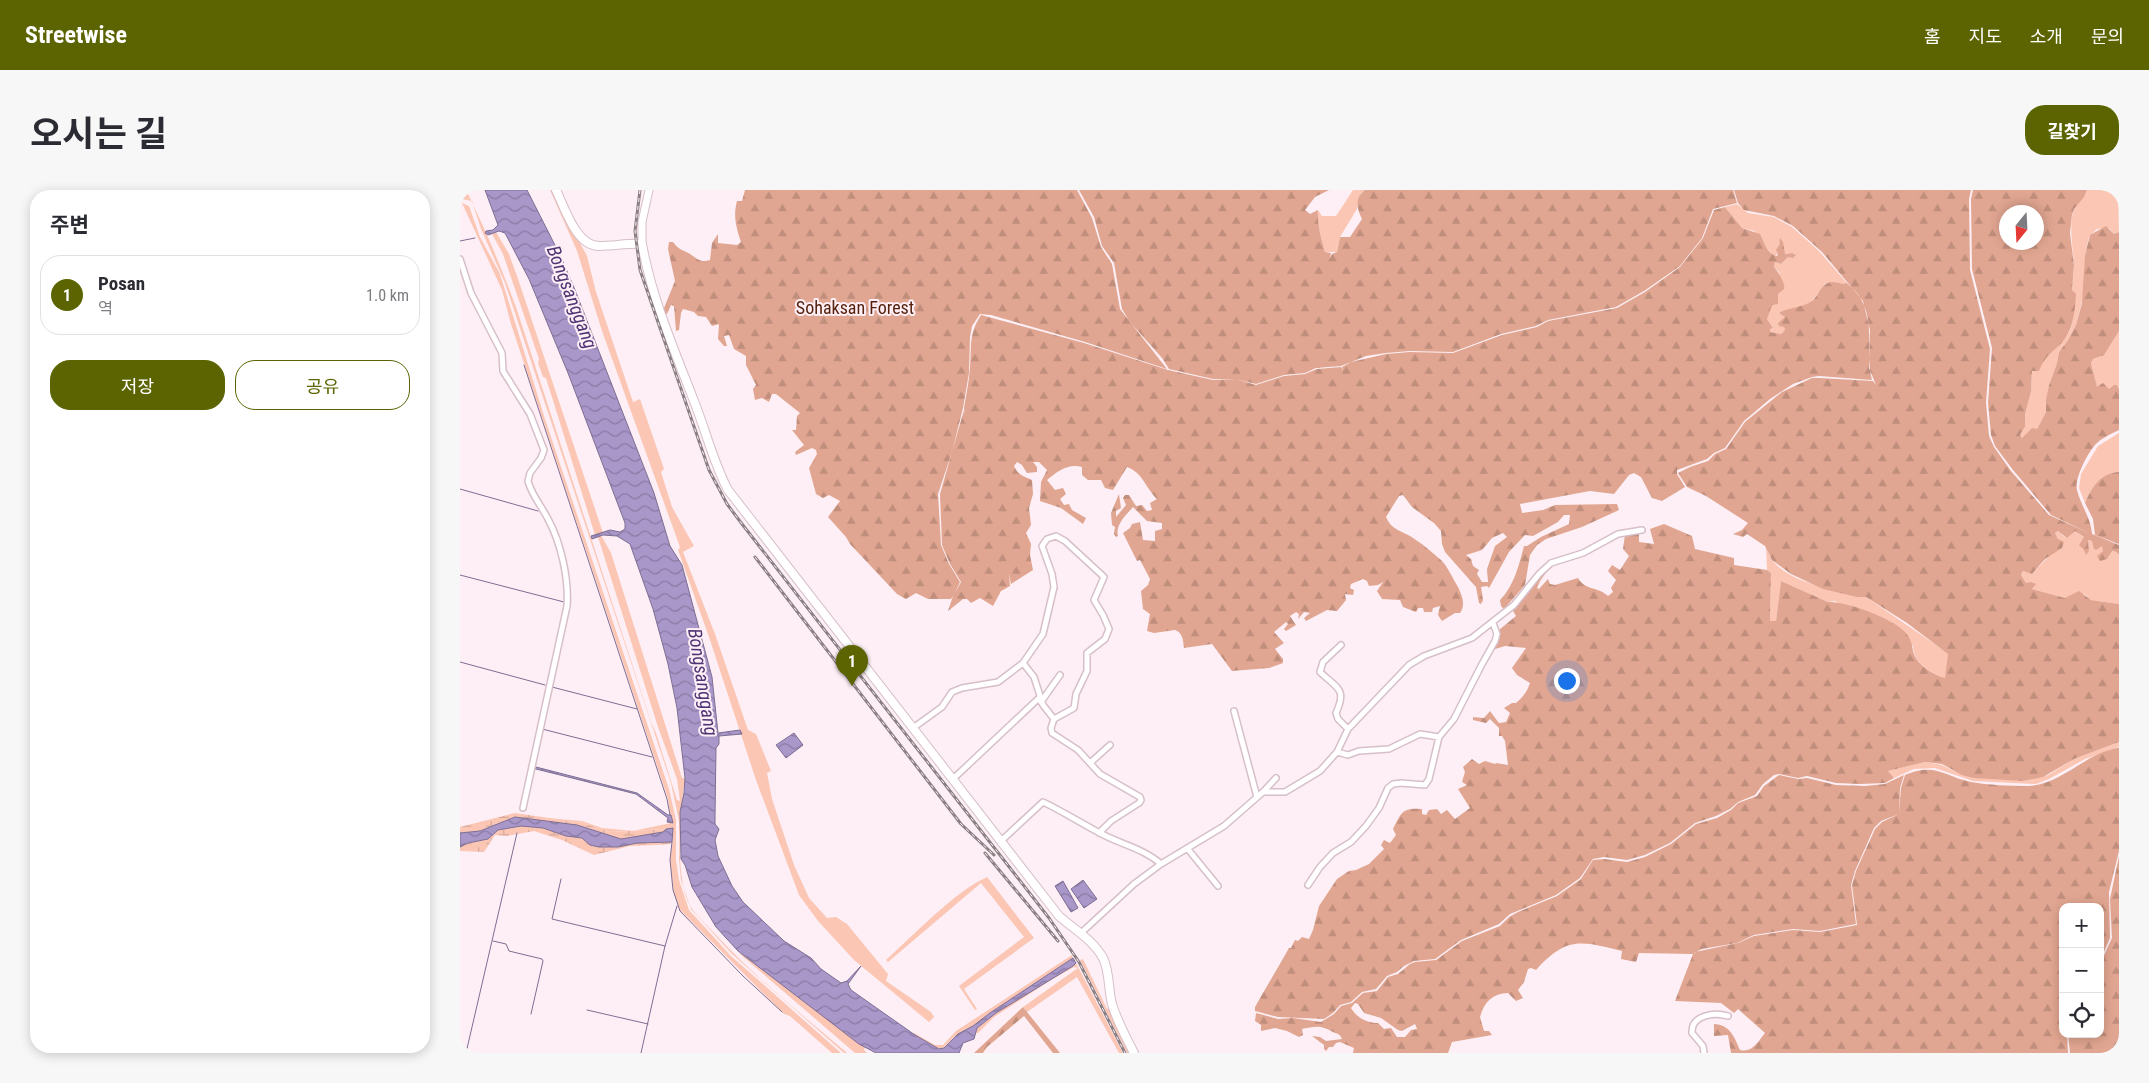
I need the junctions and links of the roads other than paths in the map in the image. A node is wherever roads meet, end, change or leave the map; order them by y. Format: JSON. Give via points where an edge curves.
{"nodes":[{"id":1,"x":556,"y":190,"type":"edge"},
{"id":2,"x":649,"y":190,"type":"edge"},
{"id":3,"x":642,"y":244,"type":"junction"},
{"id":4,"x":460,"y":259,"type":"edge"},
{"id":5,"x":1642,"y":530,"type":"dead end"},
{"id":6,"x":1493,"y":623,"type":"junction"},
{"id":7,"x":1341,"y":645,"type":"dead end"},
{"id":8,"x":1023,"y":663,"type":"junction"},
{"id":9,"x":1060,"y":675,"type":"dead end"},
{"id":10,"x":1040,"y":700,"type":"junction"},
{"id":11,"x":1234,"y":711,"type":"dead end"},
{"id":12,"x":1054,"y":719,"type":"junction"},
{"id":13,"x":913,"y":728,"type":"junction"},
{"id":14,"x":1348,"y":729,"type":"junction"},
{"id":15,"x":1438,"y":737,"type":"junction"},
{"id":16,"x":1110,"y":745,"type":"dead end"},
{"id":17,"x":1337,"y":752,"type":"junction"},
{"id":18,"x":1090,"y":763,"type":"junction"},
{"id":19,"x":1276,"y":778,"type":"dead end"},
{"id":20,"x":953,"y":779,"type":"junction"},
{"id":21,"x":1264,"y":792,"type":"junction"},
{"id":22,"x":1257,"y":797,"type":"junction"},
{"id":23,"x":522,"y":808,"type":"dead end"},
{"id":24,"x":1099,"y":833,"type":"junction"},
{"id":25,"x":1001,"y":841,"type":"junction"},
{"id":26,"x":1187,"y":848,"type":"junction"},
{"id":27,"x":1161,"y":864,"type":"junction"},
{"id":28,"x":1308,"y":885,"type":"dead end"},
{"id":29,"x":1218,"y":886,"type":"dead end"},
{"id":30,"x":1081,"y":933,"type":"junction"},
{"id":31,"x":1728,"y":1016,"type":"dead end"},
{"id":32,"x":1134,"y":1053,"type":"edge"},
{"id":33,"x":1704,"y":1053,"type":"edge"}],
"edges":[{"from":1,"to":3,"type":"main road","via":[[585,242],[598,246]]},
{"from":2,"to":3,"type":"street","via":[[642,222]]},
{"from":3,"to":13,"type":"main road","via":[[648,276],[672,347],[728,490]]},
{"from":4,"to":23,"type":"street","via":[[471,293],[502,353],[503,371],[530,414],[544,450],[528,481],[561,550],[567,597]]},
{"from":5,"to":6,"type":"street","via":[[1618,534],[1583,553],[1551,563],[1514,605]]},
{"from":6,"to":14,"type":"street","via":[[1472,638],[1409,665]]},
{"from":6,"to":15,"type":"street","via":[[1496,641],[1454,719]]},
{"from":7,"to":14,"type":"street","via":[[1323,662],[1320,672],[1341,692],[1342,699],[1336,713]]},
{"from":8,"to":10,"type":"street","via":[[1034,677]]},
{"from":8,"to":12,"type":"street","via":[[1043,634],[1054,587],[1042,546],[1047,539],[1060,537],[1104,577],[1094,600],[1109,629],[1105,639],[1087,653],[1087,671],[1076,694],[1074,708]]},
{"from":8,"to":13,"type":"street","via":[[998,682],[952,692],[942,708]]},
{"from":9,"to":10,"type":"street"},
{"from":10,"to":12,"type":"street"},
{"from":10,"to":20,"type":"street"},
{"from":11,"to":22,"type":"street"},
{"from":12,"to":18,"type":"street","via":[[1052,733],[1078,750]]},
{"from":13,"to":20,"type":"main road"},
{"from":14,"to":17,"type":"street"},
{"from":15,"to":17,"type":"street","via":[[1420,734],[1389,748],[1348,755]]},
{"from":15,"to":28,"type":"street","via":[[1425,785],[1401,783],[1388,788],[1366,826],[1351,842],[1333,853]]},
{"from":16,"to":18,"type":"street"},
{"from":17,"to":21,"type":"street","via":[[1320,771],[1285,792]]},
{"from":18,"to":24,"type":"street","via":[[1100,774],[1130,790],[1141,800]]},
{"from":19,"to":21,"type":"street"},
{"from":20,"to":25,"type":"main road"},
{"from":21,"to":22,"type":"street"},
{"from":22,"to":26,"type":"street","via":[[1224,826]]},
{"from":24,"to":25,"type":"street","via":[[1043,802]]},
{"from":24,"to":27,"type":"street","via":[[1134,847]]},
{"from":25,"to":30,"type":"main road","via":[[1059,916]]},
{"from":26,"to":27,"type":"street"},
{"from":26,"to":29,"type":"street"},
{"from":27,"to":30,"type":"street"},
{"from":30,"to":32,"type":"main road","via":[[1097,950],[1106,968],[1112,1003]]},
{"from":31,"to":33,"type":"street","via":[[1720,1014],[1694,1021],[1692,1032],[1703,1046]]}]}
